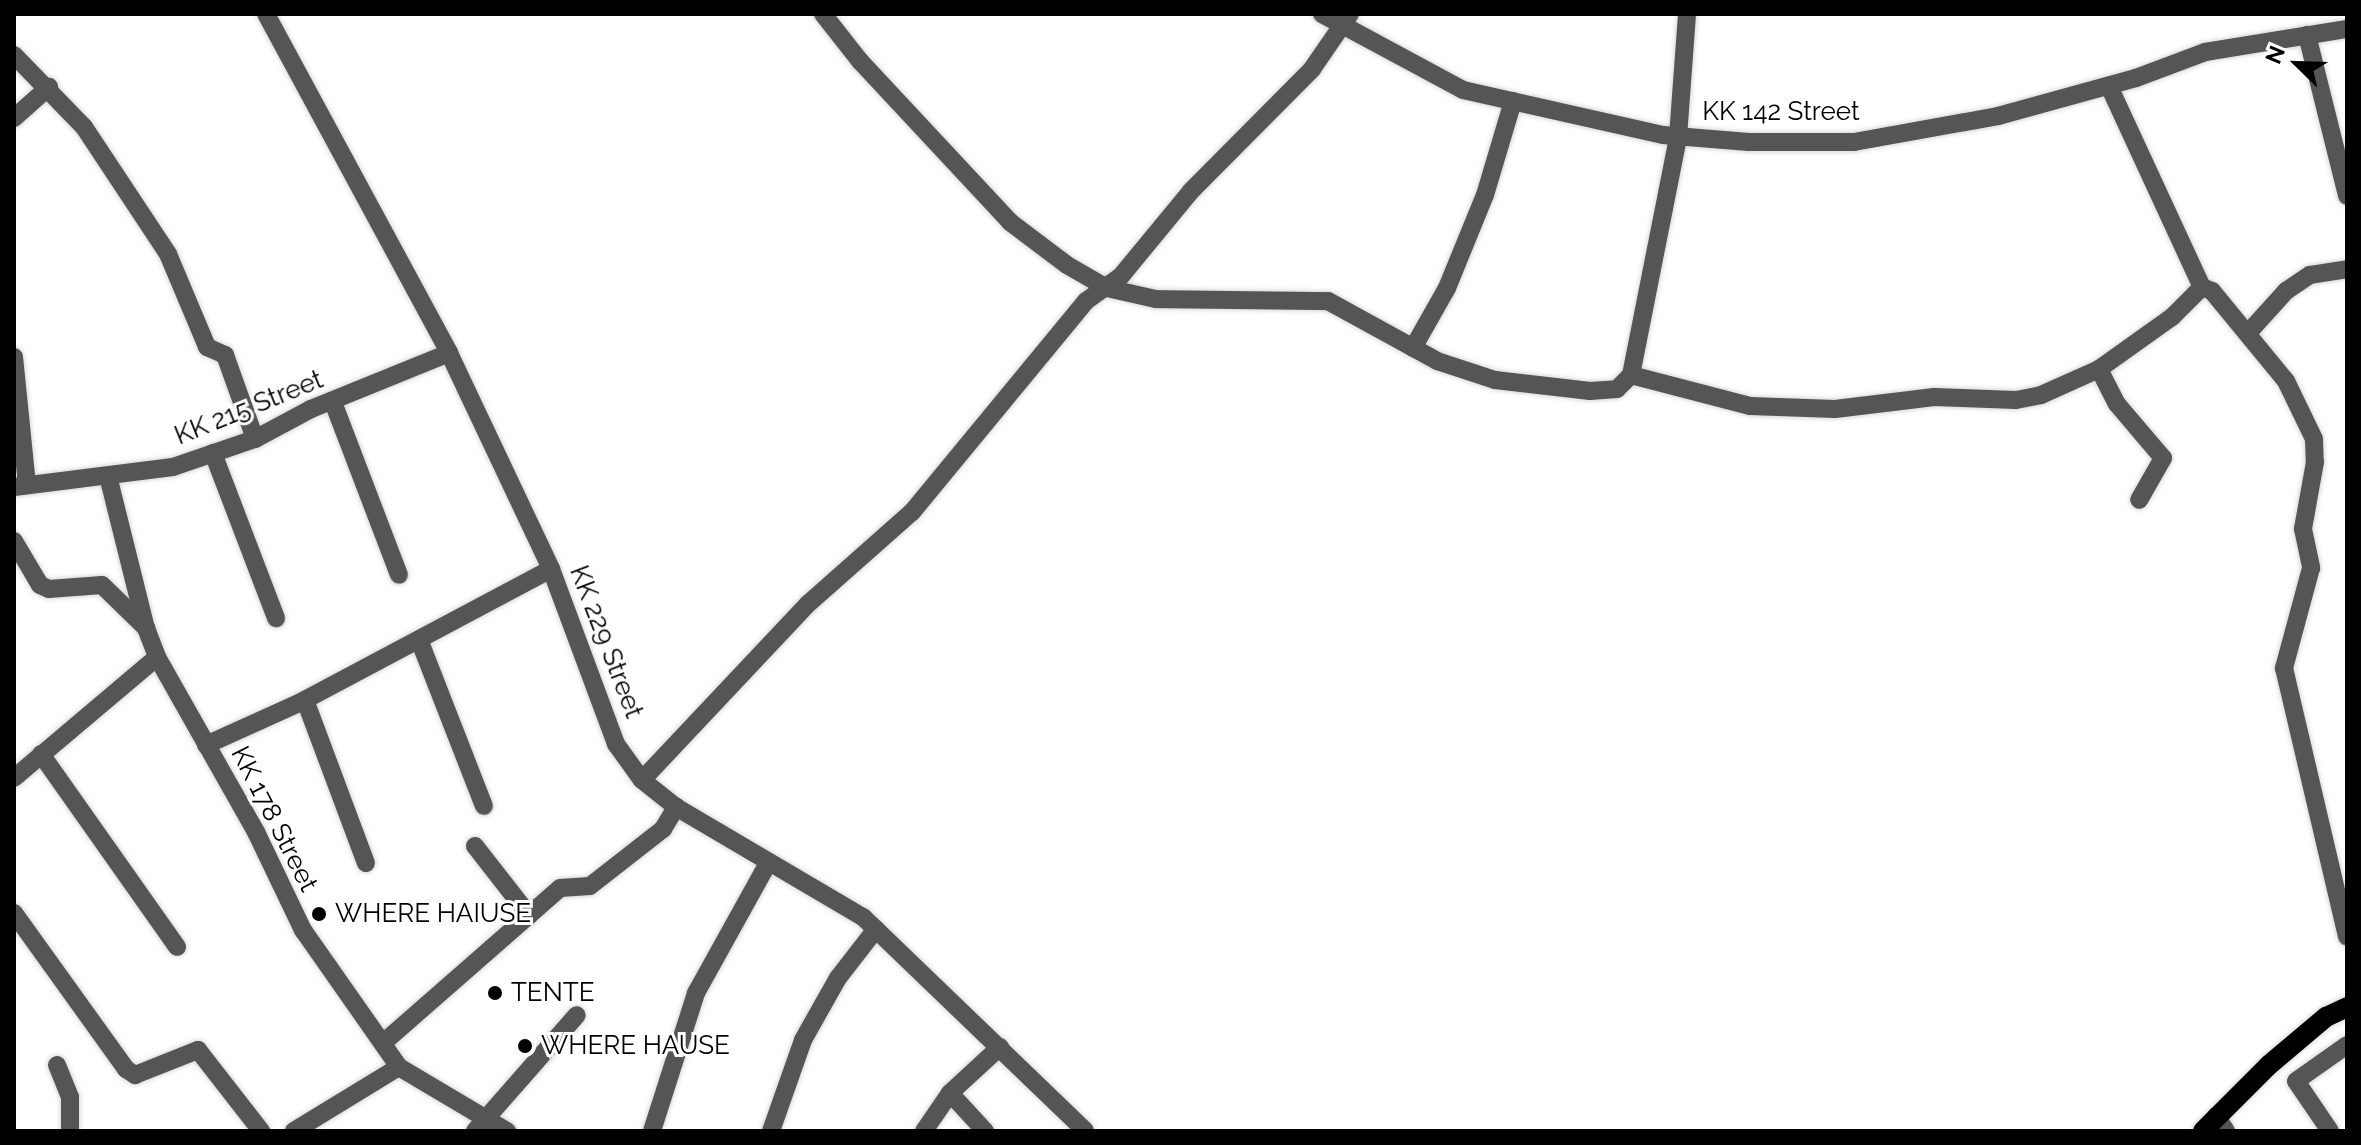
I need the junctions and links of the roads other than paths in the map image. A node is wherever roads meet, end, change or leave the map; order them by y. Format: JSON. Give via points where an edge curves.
{"nodes":[{"id":1,"x":266,"y":14,"type":"edge"},
{"id":2,"x":823,"y":14,"type":"edge"},
{"id":3,"x":1322,"y":14,"type":"edge"},
{"id":4,"x":1687,"y":14,"type":"edge"},
{"id":5,"x":2310,"y":14,"type":"edge"},
{"id":6,"x":1347,"y":21,"type":"edge"},
{"id":7,"x":2347,"y":29,"type":"edge"},
{"id":8,"x":2311,"y":34,"type":"junction"},
{"id":9,"x":14,"y":55,"type":"edge"},
{"id":10,"x":2109,"y":86,"type":"junction"},
{"id":11,"x":49,"y":87,"type":"junction"},
{"id":12,"x":1513,"y":101,"type":"junction"},
{"id":13,"x":14,"y":118,"type":"edge"},
{"id":14,"x":1678,"y":137,"type":"junction"},
{"id":15,"x":2347,"y":196,"type":"edge"},
{"id":16,"x":2347,"y":269,"type":"edge"},
{"id":17,"x":2202,"y":287,"type":"junction"},
{"id":18,"x":1107,"y":288,"type":"junction"},
{"id":19,"x":2248,"y":333,"type":"junction"},
{"id":20,"x":1413,"y":348,"type":"junction"},
{"id":21,"x":449,"y":353,"type":"junction"},
{"id":22,"x":14,"y":357,"type":"edge"},
{"id":23,"x":2099,"y":369,"type":"junction"},
{"id":24,"x":1631,"y":375,"type":"junction"},
{"id":25,"x":333,"y":402,"type":"junction"},
{"id":26,"x":255,"y":439,"type":"junction"},
{"id":27,"x":213,"y":453,"type":"junction"},
{"id":28,"x":108,"y":476,"type":"junction"},
{"id":29,"x":20,"y":486,"type":"edge"},
{"id":30,"x":2139,"y":500,"type":"dead end"},
{"id":31,"x":14,"y":541,"type":"edge"},
{"id":32,"x":551,"y":569,"type":"junction"},
{"id":33,"x":399,"y":575,"type":"dead end"},
{"id":34,"x":276,"y":618,"type":"dead end"},
{"id":35,"x":146,"y":628,"type":"junction"},
{"id":36,"x":420,"y":642,"type":"junction"},
{"id":37,"x":157,"y":657,"type":"junction"},
{"id":38,"x":305,"y":700,"type":"junction"},
{"id":39,"x":206,"y":745,"type":"junction"},
{"id":40,"x":41,"y":754,"type":"junction"},
{"id":41,"x":14,"y":778,"type":"edge"},
{"id":42,"x":642,"y":780,"type":"junction"},
{"id":43,"x":484,"y":806,"type":"dead end"},
{"id":44,"x":676,"y":807,"type":"junction"},
{"id":45,"x":475,"y":846,"type":"dead end"},
{"id":46,"x":366,"y":863,"type":"dead end"},
{"id":47,"x":768,"y":863,"type":"junction"},
{"id":48,"x":14,"y":913,"type":"edge"},
{"id":49,"x":529,"y":915,"type":"junction"},
{"id":50,"x":876,"y":929,"type":"junction"},
{"id":51,"x":2347,"y":937,"type":"edge"},
{"id":52,"x":177,"y":947,"type":"dead end"},
{"id":53,"x":2347,"y":1007,"type":"edge"},
{"id":54,"x":577,"y":1015,"type":"dead end"},
{"id":55,"x":383,"y":1043,"type":"junction"},
{"id":56,"x":2347,"y":1045,"type":"edge"},
{"id":57,"x":1000,"y":1047,"type":"junction"},
{"id":58,"x":57,"y":1065,"type":"dead end"},
{"id":59,"x":399,"y":1067,"type":"junction"},
{"id":60,"x":950,"y":1093,"type":"junction"},
{"id":61,"x":480,"y":1125,"type":"edge"},
{"id":62,"x":2215,"y":1126,"type":"edge"},
{"id":63,"x":70,"y":1131,"type":"edge"},
{"id":64,"x":261,"y":1131,"type":"edge"},
{"id":65,"x":294,"y":1131,"type":"edge"},
{"id":66,"x":507,"y":1131,"type":"edge"},
{"id":67,"x":652,"y":1131,"type":"edge"},
{"id":68,"x":771,"y":1131,"type":"edge"},
{"id":69,"x":924,"y":1131,"type":"edge"},
{"id":70,"x":985,"y":1131,"type":"edge"},
{"id":71,"x":1085,"y":1131,"type":"edge"},
{"id":72,"x":2330,"y":1131,"type":"edge"}],
"edges":[{"from":1,"to":21,"type":"street","name":"KK 229 Street"},
{"from":2,"to":18,"type":"street","via":[[1010,222]]},
{"from":3,"to":6,"type":"street","name":"KK 142 Street"},
{"from":4,"to":14,"type":"street"},
{"from":5,"to":8,"type":"street"},
{"from":6,"to":12,"type":"street","name":"KK 142 Street","via":[[1443,81]]},
{"from":6,"to":18,"type":"street","via":[[1312,69],[1191,191]]},
{"from":7,"to":8,"type":"street","name":"KK 142 Street"},
{"from":8,"to":10,"type":"street","name":"KK 142 Street","via":[[2205,52]]},
{"from":8,"to":15,"type":"street"},
{"from":9,"to":11,"type":"street"},
{"from":10,"to":14,"type":"street","name":"KK 142 Street","via":[[1998,116],[1854,142]]},
{"from":10,"to":17,"type":"street"},
{"from":11,"to":13,"type":"street"},
{"from":11,"to":26,"type":"street","via":[[84,127],[168,254],[207,347],[225,355]]},
{"from":12,"to":14,"type":"street","name":"KK 142 Street"},
{"from":12,"to":20,"type":"street","via":[[1485,195],[1447,288]]},
{"from":14,"to":24,"type":"street"},
{"from":16,"to":19,"type":"street","via":[[2310,275],[2286,291]]},
{"from":17,"to":19,"type":"street"},
{"from":17,"to":23,"type":"street","via":[[2172,317]]},
{"from":18,"to":20,"type":"street","via":[[1156,299],[1328,301]]},
{"from":18,"to":42,"type":"street","via":[[1086,301],[912,512],[809,603]]},
{"from":19,"to":51,"type":"street","via":[[2286,381],[2314,439],[2303,529],[2311,568],[2284,668]]},
{"from":20,"to":24,"type":"street","via":[[1495,380],[1565,391],[1617,389]]},
{"from":21,"to":25,"type":"street","name":"KK 215 Street"},
{"from":21,"to":32,"type":"street","name":"KK 229 Street"},
{"from":22,"to":29,"type":"street"},
{"from":23,"to":24,"type":"street","via":[[2041,395],[2016,400],[1934,397],[1835,409],[1750,406]]},
{"from":23,"to":30,"type":"street","via":[[2117,404],[2163,458]]},
{"from":25,"to":26,"type":"street","name":"KK 215 Street"},
{"from":25,"to":33,"type":"street"},
{"from":26,"to":27,"type":"street","name":"KK 215 Street"},
{"from":27,"to":28,"type":"street","name":"KK 215 Street","via":[[173,467]]},
{"from":27,"to":34,"type":"street"},
{"from":28,"to":29,"type":"street","name":"KK 215 Street"},
{"from":28,"to":35,"type":"street"},
{"from":31,"to":35,"type":"street","name":"KK 178 Street","via":[[40,585],[102,585]]},
{"from":32,"to":36,"type":"street"},
{"from":32,"to":42,"type":"street","name":"KK 229 Street","via":[[616,744]]},
{"from":35,"to":37,"type":"street","name":"KK 178 Street"},
{"from":36,"to":38,"type":"street"},
{"from":36,"to":43,"type":"street"},
{"from":37,"to":39,"type":"street","name":"KK 178 Street"},
{"from":37,"to":40,"type":"street"},
{"from":38,"to":39,"type":"street"},
{"from":38,"to":46,"type":"street"},
{"from":39,"to":55,"type":"street","name":"KK 178 Street","via":[[303,930]]},
{"from":40,"to":41,"type":"street"},
{"from":40,"to":52,"type":"street"},
{"from":42,"to":44,"type":"street","name":"KK 229 Street"},
{"from":44,"to":47,"type":"street","name":"KK 229 Street"},
{"from":44,"to":49,"type":"street","via":[[663,829],[590,886],[560,888]]},
{"from":45,"to":49,"type":"street"},
{"from":47,"to":50,"type":"street","name":"KK 229 Street"},
{"from":47,"to":67,"type":"street","via":[[696,993]]},
{"from":48,"to":64,"type":"street","via":[[126,1069],[135,1075],[198,1050]]},
{"from":49,"to":55,"type":"street"},
{"from":50,"to":57,"type":"street","name":"KK 229 Street"},
{"from":50,"to":68,"type":"street","via":[[838,978],[798,1050]]},
{"from":53,"to":62,"type":"main road","via":[[2326,1017]]},
{"from":54,"to":61,"type":"street"},
{"from":55,"to":59,"type":"street","name":"KK 178 Street"},
{"from":56,"to":72,"type":"street","via":[[2296,1081]]},
{"from":57,"to":60,"type":"street"},
{"from":57,"to":71,"type":"street","name":"KK 229 Street"},
{"from":58,"to":63,"type":"street","via":[[70,1097]]},
{"from":59,"to":61,"type":"street","name":"KK 178 Street"},
{"from":59,"to":65,"type":"street"},
{"from":60,"to":69,"type":"street"},
{"from":60,"to":70,"type":"street"},
{"from":61,"to":66,"type":"street","name":"KK 178 Street"}]}
